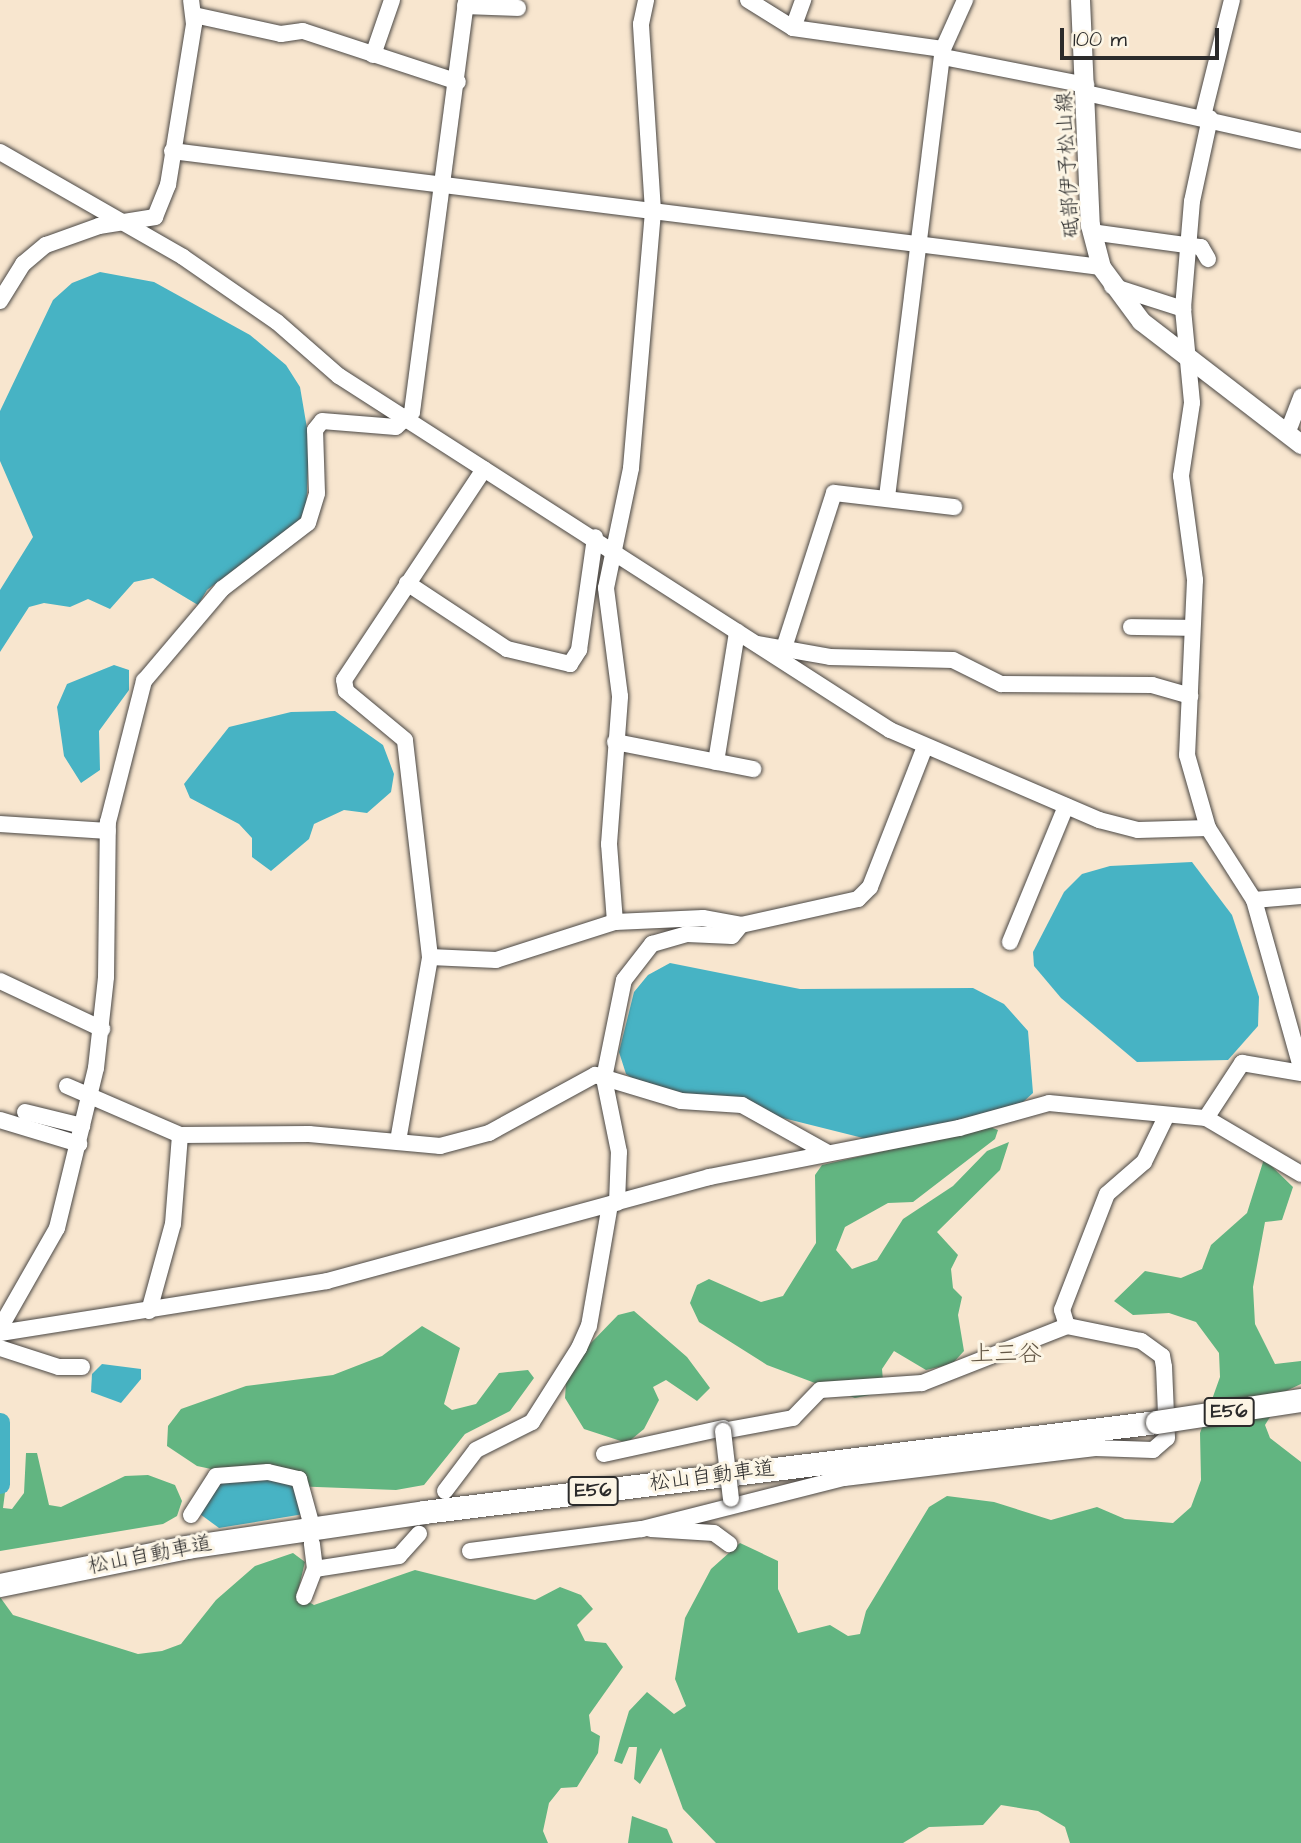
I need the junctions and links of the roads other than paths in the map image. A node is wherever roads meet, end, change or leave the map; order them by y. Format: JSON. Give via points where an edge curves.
{"nodes":[{"id":1,"x":392,"y":0,"type":"edge"},
{"id":2,"x":748,"y":0,"type":"edge"},
{"id":3,"x":803,"y":0,"type":"edge"},
{"id":4,"x":965,"y":0,"type":"edge"},
{"id":5,"x":1080,"y":0,"type":"edge"},
{"id":6,"x":1232,"y":0,"type":"edge"},
{"id":7,"x":465,"y":3,"type":"edge"},
{"id":8,"x":644,"y":3,"type":"edge"},
{"id":9,"x":193,"y":7,"type":"edge"},
{"id":10,"x":518,"y":8,"type":"dead end"},
{"id":11,"x":793,"y":28,"type":"junction"},
{"id":12,"x":943,"y":53,"type":"junction"},
{"id":13,"x":373,"y":55,"type":"junction"},
{"id":14,"x":458,"y":82,"type":"junction"},
{"id":15,"x":1086,"y":89,"type":"junction"},
{"id":16,"x":1207,"y":117,"type":"junction"},
{"id":17,"x":1301,"y":141,"type":"edge"},
{"id":18,"x":172,"y":151,"type":"junction"},
{"id":19,"x":0,"y":152,"type":"edge"},
{"id":20,"x":446,"y":186,"type":"junction"},
{"id":21,"x":653,"y":211,"type":"junction"},
{"id":22,"x":117,"y":223,"type":"junction"},
{"id":23,"x":1091,"y":232,"type":"junction"},
{"id":24,"x":919,"y":245,"type":"junction"},
{"id":25,"x":1189,"y":246,"type":"junction"},
{"id":26,"x":1208,"y":259,"type":"dead end"},
{"id":27,"x":1101,"y":267,"type":"junction"},
{"id":28,"x":1112,"y":286,"type":"junction"},
{"id":29,"x":0,"y":302,"type":"edge"},
{"id":30,"x":1183,"y":309,"type":"junction"},
{"id":31,"x":1191,"y":362,"type":"junction"},
{"id":32,"x":1301,"y":397,"type":"edge"},
{"id":33,"x":408,"y":419,"type":"junction"},
{"id":34,"x":1294,"y":439,"type":"edge"},
{"id":35,"x":484,"y":469,"type":"junction"},
{"id":36,"x":887,"y":497,"type":"junction"},
{"id":37,"x":954,"y":507,"type":"dead end"},
{"id":38,"x":595,"y":537,"type":"junction"},
{"id":39,"x":610,"y":547,"type":"junction"},
{"id":40,"x":407,"y":583,"type":"junction"},
{"id":41,"x":1131,"y":627,"type":"dead end"},
{"id":42,"x":1192,"y":628,"type":"junction"},
{"id":43,"x":737,"y":632,"type":"junction"},
{"id":44,"x":783,"y":653,"type":"junction"},
{"id":45,"x":1190,"y":696,"type":"junction"},
{"id":46,"x":615,"y":742,"type":"junction"},
{"id":47,"x":924,"y":749,"type":"junction"},
{"id":48,"x":716,"y":762,"type":"junction"},
{"id":49,"x":753,"y":769,"type":"dead end"},
{"id":50,"x":1066,"y":806,"type":"junction"},
{"id":51,"x":0,"y":824,"type":"edge"},
{"id":52,"x":1208,"y":828,"type":"junction"},
{"id":53,"x":108,"y":831,"type":"junction"},
{"id":54,"x":1301,"y":896,"type":"edge"},
{"id":55,"x":1254,"y":900,"type":"junction"},
{"id":56,"x":615,"y":922,"type":"junction"},
{"id":57,"x":741,"y":925,"type":"junction"},
{"id":58,"x":1010,"y":942,"type":"dead end"},
{"id":59,"x":430,"y":957,"type":"junction"},
{"id":60,"x":0,"y":981,"type":"edge"},
{"id":61,"x":103,"y":1029,"type":"junction"},
{"id":62,"x":1301,"y":1070,"type":"edge"},
{"id":63,"x":604,"y":1078,"type":"junction"},
{"id":64,"x":67,"y":1086,"type":"dead end"},
{"id":65,"x":89,"y":1094,"type":"junction"},
{"id":66,"x":25,"y":1112,"type":"dead end"},
{"id":67,"x":1206,"y":1118,"type":"junction"},
{"id":68,"x":1165,"y":1119,"type":"junction"},
{"id":69,"x":0,"y":1120,"type":"edge"},
{"id":70,"x":82,"y":1126,"type":"junction"},
{"id":71,"x":180,"y":1135,"type":"junction"},
{"id":72,"x":398,"y":1141,"type":"junction"},
{"id":73,"x":79,"y":1144,"type":"junction"},
{"id":74,"x":828,"y":1153,"type":"junction"},
{"id":75,"x":1301,"y":1174,"type":"edge"},
{"id":76,"x":614,"y":1204,"type":"junction"},
{"id":77,"x":149,"y":1311,"type":"junction"},
{"id":78,"x":1066,"y":1326,"type":"junction"},
{"id":79,"x":0,"y":1331,"type":"edge"},
{"id":80,"x":0,"y":1348,"type":"edge"},
{"id":81,"x":82,"y":1367,"type":"dead end"},
{"id":82,"x":1301,"y":1400,"type":"edge"},
{"id":83,"x":723,"y":1429,"type":"junction"},
{"id":84,"x":604,"y":1454,"type":"dead end"},
{"id":85,"x":445,"y":1491,"type":"dead end"},
{"id":86,"x":731,"y":1502,"type":"junction"},
{"id":87,"x":191,"y":1515,"type":"dead end"},
{"id":88,"x":310,"y":1519,"type":"dead end"},
{"id":89,"x":642,"y":1529,"type":"junction"},
{"id":90,"x":419,"y":1534,"type":"dead end"},
{"id":91,"x":312,"y":1543,"type":"dead end"},
{"id":92,"x":729,"y":1545,"type":"dead end"},
{"id":93,"x":470,"y":1551,"type":"dead end"},
{"id":94,"x":315,"y":1569,"type":"junction"},
{"id":95,"x":0,"y":1585,"type":"edge"},
{"id":96,"x":304,"y":1597,"type":"dead end"}],
"edges":[{"from":1,"to":13,"type":"street"},
{"from":2,"to":11,"type":"street"},
{"from":3,"to":11,"type":"street"},
{"from":4,"to":12,"type":"street"},
{"from":5,"to":15,"type":"main road","name":"砥部伊予松山線"},
{"from":6,"to":16,"type":"street"},
{"from":7,"to":10,"type":"street"},
{"from":7,"to":14,"type":"street"},
{"from":8,"to":21,"type":"street"},
{"from":9,"to":13,"type":"street","via":[[281,34],[303,31]]},
{"from":9,"to":18,"type":"street"},
{"from":11,"to":12,"type":"street"},
{"from":12,"to":15,"type":"street"},
{"from":12,"to":24,"type":"street"},
{"from":13,"to":14,"type":"street"},
{"from":14,"to":20,"type":"street"},
{"from":15,"to":16,"type":"street"},
{"from":15,"to":23,"type":"main road","name":"砥部伊予松山線"},
{"from":16,"to":17,"type":"street"},
{"from":16,"to":25,"type":"street"},
{"from":18,"to":20,"type":"street"},
{"from":18,"to":22,"type":"street","via":[[155,217]]},
{"from":19,"to":22,"type":"street"},
{"from":20,"to":21,"type":"street"},
{"from":20,"to":33,"type":"street"},
{"from":21,"to":24,"type":"street"},
{"from":21,"to":39,"type":"street","via":[[631,468]]},
{"from":22,"to":29,"type":"street","via":[[46,245],[23,264]]},
{"from":22,"to":33,"type":"street","via":[[221,281],[339,376]]},
{"from":23,"to":25,"type":"street"},
{"from":23,"to":27,"type":"main road","name":"砥部伊予松山線"},
{"from":24,"to":27,"type":"street"},
{"from":24,"to":36,"type":"street"},
{"from":25,"to":26,"type":"street","via":[[1206,250]]},
{"from":25,"to":30,"type":"street"},
{"from":27,"to":28,"type":"main road","name":"砥部伊予松山線"},
{"from":28,"to":30,"type":"street"},
{"from":28,"to":31,"type":"main road","name":"砥部伊予松山線","via":[[1141,321]]},
{"from":30,"to":31,"type":"street"},
{"from":31,"to":34,"type":"main road","name":"砥部伊予松山線"},
{"from":31,"to":42,"type":"street","via":[[1192,403],[1181,476],[1195,580]]},
{"from":32,"to":34,"type":"street"},
{"from":33,"to":35,"type":"street"},
{"from":33,"to":53,"type":"street","via":[[396,427],[334,418],[315,430],[317,493],[308,523],[222,589],[150,669],[113,782]]},
{"from":35,"to":38,"type":"street"},
{"from":35,"to":40,"type":"street"},
{"from":36,"to":37,"type":"street"},
{"from":36,"to":44,"type":"street","via":[[834,493]]},
{"from":38,"to":39,"type":"street"},
{"from":38,"to":40,"type":"street","via":[[579,650],[570,664],[507,649]]},
{"from":39,"to":43,"type":"street"},
{"from":39,"to":46,"type":"street","via":[[606,605],[620,696]]},
{"from":40,"to":59,"type":"street","via":[[344,687],[405,740]]},
{"from":41,"to":42,"type":"street"},
{"from":42,"to":45,"type":"street"},
{"from":43,"to":44,"type":"street"},
{"from":43,"to":48,"type":"street"},
{"from":44,"to":45,"type":"street","via":[[953,660],[1001,684],[1152,685]]},
{"from":44,"to":47,"type":"street"},
{"from":45,"to":52,"type":"street","via":[[1187,755]]},
{"from":46,"to":48,"type":"street"},
{"from":46,"to":56,"type":"street","via":[[609,844]]},
{"from":47,"to":50,"type":"street"},
{"from":47,"to":57,"type":"street","via":[[865,894]]},
{"from":48,"to":49,"type":"street"},
{"from":50,"to":52,"type":"street","via":[[1138,830]]},
{"from":50,"to":58,"type":"street"},
{"from":51,"to":53,"type":"street"},
{"from":52,"to":55,"type":"street"},
{"from":53,"to":61,"type":"street"},
{"from":54,"to":55,"type":"street"},
{"from":55,"to":62,"type":"street"},
{"from":56,"to":57,"type":"street","via":[[703,918]]},
{"from":56,"to":59,"type":"street","via":[[510,957]]},
{"from":57,"to":63,"type":"street","via":[[732,936],[674,936],[634,960],[624,980]]},
{"from":59,"to":72,"type":"street"},
{"from":60,"to":61,"type":"street"},
{"from":61,"to":65,"type":"street"},
{"from":62,"to":67,"type":"street","via":[[1242,1063]]},
{"from":63,"to":72,"type":"street","via":[[578,1080],[474,1139],[440,1146]]},
{"from":63,"to":74,"type":"street","via":[[681,1101],[742,1105]]},
{"from":63,"to":76,"type":"street","via":[[620,1152]]},
{"from":64,"to":65,"type":"street"},
{"from":65,"to":70,"type":"street"},
{"from":65,"to":71,"type":"street"},
{"from":66,"to":70,"type":"street"},
{"from":67,"to":68,"type":"street"},
{"from":67,"to":75,"type":"street"},
{"from":68,"to":74,"type":"street","via":[[1101,1104],[1049,1103]]},
{"from":68,"to":78,"type":"street","via":[[1144,1162],[1107,1195],[1062,1310]]},
{"from":69,"to":73,"type":"street"},
{"from":70,"to":73,"type":"street"},
{"from":71,"to":72,"type":"street"},
{"from":71,"to":77,"type":"street","via":[[173,1224]]},
{"from":73,"to":79,"type":"street","via":[[57,1228]]},
{"from":74,"to":76,"type":"street"},
{"from":76,"to":77,"type":"street","via":[[327,1281]]},
{"from":76,"to":85,"type":"street","via":[[589,1326],[579,1348],[532,1422],[477,1450]]},
{"from":77,"to":79,"type":"street"},
{"from":78,"to":83,"type":"street","via":[[922,1382],[820,1390],[793,1418]]},
{"from":78,"to":86,"type":"street","via":[[1141,1341],[1162,1356],[1167,1438],[1162,1445],[844,1478]]},
{"from":80,"to":81,"type":"street","via":[[59,1367]]},
{"from":82,"to":95,"type":"highway","name":"松山自動車道","number":"E56","bridge":true,"via":[[1157,1422],[424,1512]]},
{"from":83,"to":84,"type":"street"},
{"from":83,"to":86,"type":"street","bridge":true},
{"from":86,"to":89,"type":"street"},
{"from":87,"to":88,"type":"street","via":[[216,1476],[268,1472],[299,1479]]},
{"from":89,"to":92,"type":"street","via":[[714,1533]]},
{"from":89,"to":93,"type":"street"},
{"from":90,"to":94,"type":"street","via":[[399,1556]]},
{"from":91,"to":94,"type":"street"},
{"from":94,"to":96,"type":"street"}]}
